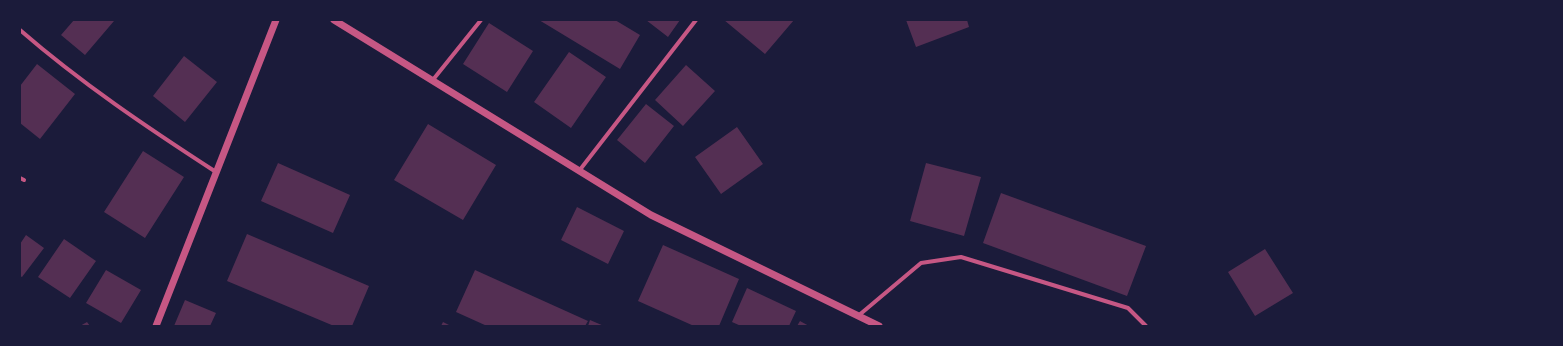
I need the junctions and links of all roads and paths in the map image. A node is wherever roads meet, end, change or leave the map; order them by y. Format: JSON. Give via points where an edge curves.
{"nodes":[{"id":1,"x":276,"y":20,"type":"edge"},
{"id":2,"x":334,"y":20,"type":"edge"},
{"id":3,"x":481,"y":20,"type":"edge"},
{"id":4,"x":696,"y":20,"type":"edge"},
{"id":5,"x":20,"y":30,"type":"edge"},
{"id":6,"x":432,"y":81,"type":"junction"},
{"id":7,"x":578,"y":171,"type":"junction"},
{"id":8,"x":216,"y":172,"type":"junction"},
{"id":9,"x":857,"y":316,"type":"junction"},
{"id":10,"x":156,"y":326,"type":"edge"},
{"id":11,"x":879,"y":326,"type":"edge"},
{"id":12,"x":1146,"y":326,"type":"edge"}],
"edges":[{"from":1,"to":8,"type":"street"},
{"from":2,"to":6,"type":"street"},
{"from":3,"to":6,"type":"street"},
{"from":4,"to":7,"type":"street"},
{"from":5,"to":8,"type":"street","via":[[66,68],[153,131]]},
{"from":6,"to":7,"type":"street"},
{"from":7,"to":9,"type":"street","via":[[651,215]]},
{"from":8,"to":10,"type":"street"},
{"from":9,"to":11,"type":"street"},
{"from":9,"to":12,"type":"street","via":[[921,262],[960,257],[1128,308]]}]}
